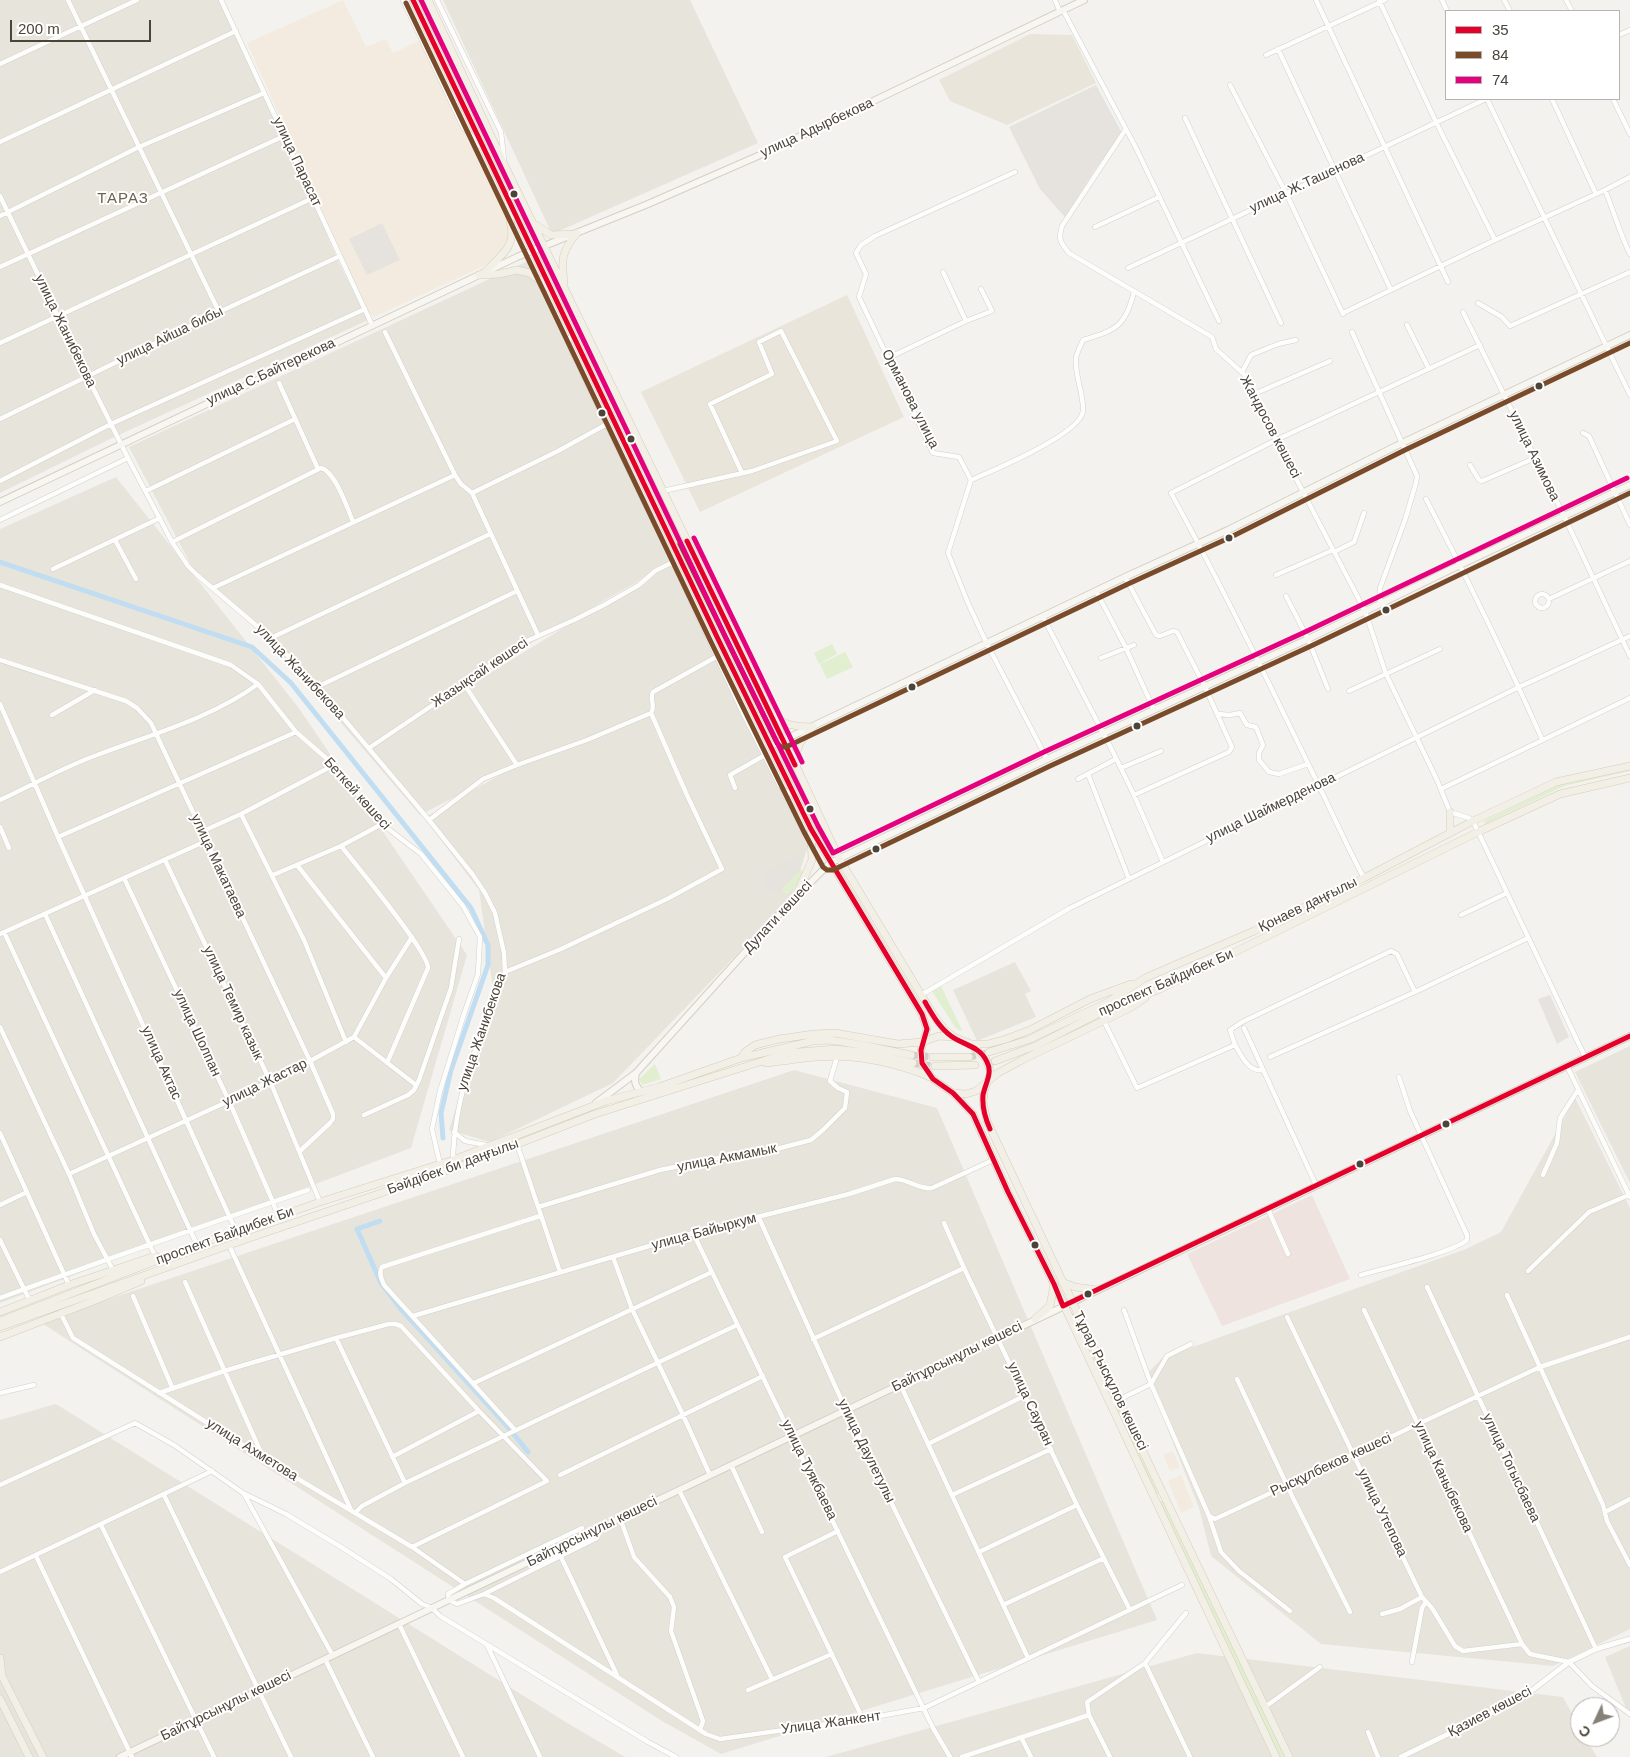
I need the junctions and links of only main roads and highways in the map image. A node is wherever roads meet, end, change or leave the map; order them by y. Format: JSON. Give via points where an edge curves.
{"nodes":[{"id":1,"x":413,"y":0,"type":"edge"},
{"id":2,"x":428,"y":0,"type":"edge"},
{"id":3,"x":1084,"y":0,"type":"edge"},
{"id":4,"x":508,"y":198,"type":"junction"},
{"id":5,"x":533,"y":223,"type":"junction"},
{"id":6,"x":576,"y":234,"type":"junction"},
{"id":7,"x":544,"y":245,"type":"junction"},
{"id":8,"x":532,"y":250,"type":"junction"},
{"id":9,"x":482,"y":273,"type":"junction"},
{"id":10,"x":565,"y":287,"type":"junction"},
{"id":11,"x":552,"y":290,"type":"junction"},
{"id":12,"x":1630,"y":335,"type":"edge"},
{"id":13,"x":655,"y":475,"type":"junction"},
{"id":14,"x":644,"y":481,"type":"junction"},
{"id":15,"x":1630,"y":485,"type":"edge"},
{"id":16,"x":0,"y":502,"type":"edge"},
{"id":17,"x":764,"y":700,"type":"junction"},
{"id":18,"x":813,"y":727,"type":"junction"},
{"id":19,"x":784,"y":740,"type":"junction"},
{"id":20,"x":771,"y":746,"type":"junction"},
{"id":21,"x":1630,"y":766,"type":"edge"},
{"id":22,"x":800,"y":776,"type":"junction"},
{"id":23,"x":1630,"y":778,"type":"edge"},
{"id":24,"x":1450,"y":812,"type":"road end"},
{"id":25,"x":811,"y":829,"type":"junction"},
{"id":26,"x":1450,"y":833,"type":"junction"},
{"id":27,"x":839,"y":858,"type":"junction"},
{"id":28,"x":830,"y":863,"type":"junction"},
{"id":29,"x":796,"y":896,"type":"junction"},
{"id":30,"x":1145,"y":978,"type":"junction"},
{"id":31,"x":1158,"y":990,"type":"junction"},
{"id":32,"x":1630,"y":1036,"type":"edge"},
{"id":33,"x":954,"y":1038,"type":"junction"},
{"id":34,"x":922,"y":1042,"type":"junction"},
{"id":35,"x":971,"y":1044,"type":"junction"},
{"id":36,"x":989,"y":1052,"type":"tunnel mouth"},
{"id":37,"x":911,"y":1055,"type":"tunnel mouth"},
{"id":38,"x":932,"y":1057,"type":"tunnel mouth"},
{"id":39,"x":969,"y":1057,"type":"tunnel mouth"},
{"id":40,"x":741,"y":1058,"type":"junction"},
{"id":41,"x":995,"y":1060,"type":"tunnel mouth"},
{"id":42,"x":913,"y":1063,"type":"tunnel mouth"},
{"id":43,"x":749,"y":1065,"type":"junction"},
{"id":44,"x":975,"y":1065,"type":"tunnel mouth"},
{"id":45,"x":936,"y":1066,"type":"tunnel mouth"},
{"id":46,"x":636,"y":1073,"type":"junction"},
{"id":47,"x":933,"y":1079,"type":"junction"},
{"id":48,"x":987,"y":1083,"type":"junction"},
{"id":49,"x":641,"y":1092,"type":"junction"},
{"id":50,"x":953,"y":1093,"type":"junction"},
{"id":51,"x":592,"y":1107,"type":"junction"},
{"id":52,"x":453,"y":1160,"type":"joint"},
{"id":53,"x":159,"y":1258,"type":"junction"},
{"id":54,"x":161,"y":1269,"type":"junction"},
{"id":55,"x":1062,"y":1282,"type":"junction"},
{"id":56,"x":1054,"y":1284,"type":"junction"},
{"id":57,"x":1098,"y":1290,"type":"junction"},
{"id":58,"x":1071,"y":1302,"type":"junction"},
{"id":59,"x":1063,"y":1306,"type":"junction"},
{"id":60,"x":0,"y":1312,"type":"edge"},
{"id":61,"x":1035,"y":1320,"type":"junction"},
{"id":62,"x":0,"y":1321,"type":"edge"},
{"id":63,"x":0,"y":1327,"type":"edge"},
{"id":64,"x":0,"y":1337,"type":"edge"},
{"id":65,"x":1165,"y":1495,"type":"junction"},
{"id":66,"x":1155,"y":1500,"type":"junction"},
{"id":67,"x":0,"y":1658,"type":"edge"},
{"id":68,"x":1,"y":1674,"type":"edge"},
{"id":69,"x":0,"y":1699,"type":"edge"},
{"id":70,"x":131,"y":1755,"type":"edge"},
{"id":71,"x":29,"y":1757,"type":"edge"},
{"id":72,"x":43,"y":1757,"type":"edge"},
{"id":73,"x":120,"y":1757,"type":"edge"},
{"id":74,"x":1276,"y":1757,"type":"edge"},
{"id":75,"x":1289,"y":1757,"type":"edge"}],
"edges":[{"from":1,"to":4,"type":"main road"},
{"from":2,"to":5,"type":"main road"},
{"from":3,"to":6,"type":"main road","name":"улица Адырбекова","via":[[767,152]]},
{"from":4,"to":8,"type":"main road"},
{"from":4,"to":9,"type":"main road","via":[[512,240]]},
{"from":5,"to":6,"type":"main road","via":[[550,235]]},
{"from":5,"to":7,"type":"main road"},
{"from":6,"to":7,"type":"main road","name":"улица Адырбекова"},
{"from":6,"to":10,"type":"main road","via":[[564,251]]},
{"from":7,"to":8,"type":"main road","name":"улица С.Байтерекова"},
{"from":7,"to":10,"type":"main road"},
{"from":8,"to":9,"type":"main road","name":"улица С.Байтерекова"},
{"from":8,"to":11,"type":"main road"},
{"from":9,"to":11,"type":"main road","via":[[517,270],[534,276]]},
{"from":9,"to":16,"type":"main road","name":"улица С.Байтерекова"},
{"from":10,"to":13,"type":"main road"},
{"from":11,"to":14,"type":"main road"},
{"from":12,"to":18,"type":"main road"},
{"from":13,"to":14,"type":"main road"},
{"from":13,"to":17,"type":"main road"},
{"from":14,"to":20,"type":"main road"},
{"from":15,"to":27,"type":"main road","name":"Дулати көшесі"},
{"from":17,"to":18,"type":"main road","via":[[782,722]]},
{"from":17,"to":19,"type":"main road"},
{"from":18,"to":19,"type":"main road"},
{"from":18,"to":22,"type":"main road","via":[[797,749]]},
{"from":19,"to":20,"type":"main road"},
{"from":19,"to":22,"type":"main road"},
{"from":20,"to":25,"type":"main road"},
{"from":21,"to":26,"type":"main road","name":"Қонаев даңғылы","via":[[1556,782]]},
{"from":22,"to":27,"type":"main road"},
{"from":23,"to":31,"type":"main road","name":"проспект Байдибек Би","via":[[1560,794]]},
{"from":24,"to":26,"type":"main road"},
{"from":25,"to":28,"type":"main road"},
{"from":25,"to":29,"type":"main road","via":[[812,860]]},
{"from":26,"to":30,"type":"main road","name":"Қонаев даңғылы","via":[[1254,931]]},
{"from":27,"to":28,"type":"main road","name":"Дулати көшесі"},
{"from":27,"to":33,"type":"main road","name":"Тұрар Рыскұлов көшесі","via":[[921,996],[944,1030]]},
{"from":28,"to":29,"type":"main road","name":"Дулати көшесі"},
{"from":28,"to":34,"type":"main road","via":[[922,1014],[927,1030]]},
{"from":29,"to":46,"type":"main road","name":"Дулати көшесі"},
{"from":30,"to":35,"type":"main road","via":[[1090,1000],[1030,1030],[988,1044]]},
{"from":30,"to":36,"type":"main road","name":"Қонаев даңғылы","via":[[1108,1002],[1028,1040]]},
{"from":31,"to":41,"type":"main road","name":"проспект Байдибек Би","via":[[1112,1007],[1035,1046]]},
{"from":31,"to":48,"type":"main road","via":[[1130,1008],[998,1073]]},
{"from":32,"to":57,"type":"main road"},
{"from":33,"to":34,"type":"main road","via":[[939,1036]]},
{"from":33,"to":35,"type":"main road","name":"Тұрар Рыскұлов көшесі"},
{"from":34,"to":40,"type":"main road","via":[[898,1044],[835,1033],[814,1034],[755,1045]]},
{"from":34,"to":47,"type":"main road","via":[[922,1063]]},
{"from":35,"to":48,"type":"main road","name":"Тұрар Рыскұлов көшесі","via":[[986,1059],[990,1070]]},
{"from":37,"to":40,"type":"main road","via":[[830,1040]]},
{"from":38,"to":39,"type":"main road"},
{"from":40,"to":49,"type":"main road"},
{"from":42,"to":43,"type":"main road","name":"Бәйдібек би даңғылы","via":[[835,1049],[788,1052]]},
{"from":43,"to":47,"type":"main road","via":[[805,1058],[852,1057],[912,1069]]},
{"from":43,"to":54,"type":"main road","name":"Бәйдібек би даңғылы","via":[[595,1114],[466,1164]]},
{"from":44,"to":45,"type":"main road"},
{"from":46,"to":49,"type":"main road","via":[[634,1080]]},
{"from":46,"to":51,"type":"main road","name":"Дулати көшесі"},
{"from":47,"to":50,"type":"main road"},
{"from":48,"to":50,"type":"main road","via":[[971,1093]]},
{"from":48,"to":55,"type":"main road","name":"Тұрар Рыскұлов көшесі","via":[[983,1102],[987,1121]]},
{"from":49,"to":51,"type":"main road"},
{"from":50,"to":56,"type":"main road","name":"Тұрар Рыскұлов көшесі","via":[[973,1114]]},
{"from":51,"to":52,"type":"main road","name":"Бәйдібек би даңғылы"},
{"from":52,"to":53,"type":"main road","name":"проспект Байдибек Би"},
{"from":53,"to":60,"type":"main road","via":[[113,1270]]},
{"from":53,"to":62,"type":"main road","name":"проспект Байдибек Би"},
{"from":54,"to":63,"type":"main road","name":"Бәйдібек би даңғылы"},
{"from":54,"to":64,"type":"main road","via":[[122,1290]]},
{"from":55,"to":57,"type":"main road"},
{"from":55,"to":58,"type":"main road","name":"Тұрар Рыскұлов көшесі"},
{"from":56,"to":59,"type":"main road","name":"Тұрар Рыскұлов көшесі"},
{"from":56,"to":61,"type":"main road","via":[[1050,1306]]},
{"from":57,"to":58,"type":"main road"},
{"from":58,"to":59,"type":"main road","name":"Байтұрсынұлы көшесі"},
{"from":58,"to":65,"type":"main road","name":"Тұрар Рыскұлов көшесі"},
{"from":59,"to":61,"type":"main road","name":"Байтұрсынұлы көшесі"},
{"from":59,"to":66,"type":"main road","name":"Тұрар Рыскұлов көшесі"},
{"from":61,"to":70,"type":"main road","name":"Байтұрсынұлы көшесі"},
{"from":65,"to":66,"type":"main road"},
{"from":65,"to":75,"type":"main road","name":"Тұрар Рыскұлов көшесі"},
{"from":66,"to":74,"type":"main road","name":"Тұрар Рыскұлов көшесі"},
{"from":67,"to":68,"type":"main road"},
{"from":68,"to":72,"type":"main road"},
{"from":69,"to":71,"type":"main road"},
{"from":70,"to":73,"type":"main road","name":"Байтұрсынұлы көшесі"}]}
